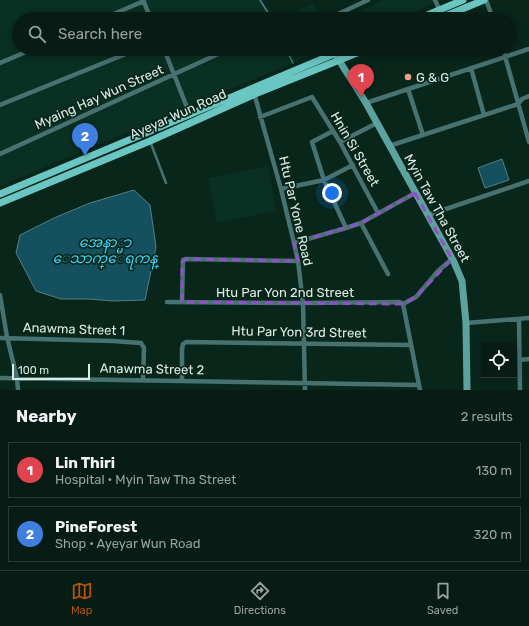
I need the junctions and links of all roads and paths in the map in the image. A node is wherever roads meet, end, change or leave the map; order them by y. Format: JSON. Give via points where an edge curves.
{"nodes":[{"id":1,"x":368,"y":0,"type":"edge"},
{"id":2,"x":435,"y":0,"type":"edge"},
{"id":3,"x":464,"y":0,"type":"edge"},
{"id":4,"x":485,"y":0,"type":"edge"},
{"id":5,"x":144,"y":1,"type":"edge"},
{"id":6,"x":440,"y":10,"type":"junction"},
{"id":7,"x":118,"y":12,"type":"edge"},
{"id":8,"x":148,"y":12,"type":"edge"},
{"id":9,"x":342,"y":12,"type":"edge"},
{"id":10,"x":435,"y":12,"type":"edge"},
{"id":11,"x":455,"y":12,"type":"edge"},
{"id":12,"x":490,"y":12,"type":"edge"},
{"id":13,"x":529,"y":49,"type":"edge"},
{"id":14,"x":517,"y":53,"type":"edge"},
{"id":15,"x":16,"y":56,"type":"edge"},
{"id":16,"x":121,"y":56,"type":"edge"},
{"id":17,"x":166,"y":56,"type":"edge"},
{"id":18,"x":214,"y":56,"type":"edge"},
{"id":19,"x":331,"y":56,"type":"edge"},
{"id":20,"x":336,"y":56,"type":"edge"},
{"id":21,"x":351,"y":56,"type":"edge"},
{"id":22,"x":509,"y":56,"type":"edge"},
{"id":23,"x":506,"y":57,"type":"junction"},
{"id":24,"x":339,"y":61,"type":"junction"},
{"id":25,"x":0,"y":63,"type":"edge"},
{"id":26,"x":471,"y":68,"type":"junction"},
{"id":27,"x":174,"y":75,"type":"junction"},
{"id":28,"x":408,"y":89,"type":"junction"},
{"id":29,"x":253,"y":91,"type":"junction"},
{"id":30,"x":529,"y":96,"type":"edge"},
{"id":31,"x":366,"y":103,"type":"junction"},
{"id":32,"x":518,"y":104,"type":"junction"},
{"id":33,"x":0,"y":105,"type":"edge"},
{"id":34,"x":484,"y":115,"type":"junction"},
{"id":35,"x":260,"y":117,"type":"junction"},
{"id":36,"x":191,"y":118,"type":"junction"},
{"id":37,"x":377,"y":123,"type":"junction"},
{"id":38,"x":333,"y":131,"type":"junction"},
{"id":39,"x":423,"y":135,"type":"junction"},
{"id":40,"x":150,"y":141,"type":"junction"},
{"id":41,"x":340,"y":142,"type":"junction"},
{"id":42,"x":529,"y":142,"type":"edge"},
{"id":43,"x":389,"y":146,"type":"junction"},
{"id":44,"x":0,"y":154,"type":"edge"},
{"id":45,"x":352,"y":165,"type":"junction"},
{"id":46,"x":324,"y":180,"type":"junction"},
{"id":47,"x":529,"y":181,"type":"edge"},
{"id":48,"x":166,"y":183,"type":"dead end"},
{"id":49,"x":281,"y":189,"type":"junction"},
{"id":50,"x":415,"y":193,"type":"junction"},
{"id":51,"x":0,"y":194,"type":"edge"},
{"id":52,"x":0,"y":203,"type":"edge"},
{"id":53,"x":378,"y":213,"type":"junction"},
{"id":54,"x":428,"y":215,"type":"junction"},
{"id":55,"x":361,"y":223,"type":"junction"},
{"id":56,"x":346,"y":228,"type":"junction"},
{"id":57,"x":294,"y":243,"type":"junction"},
{"id":58,"x":452,"y":260,"type":"junction"},
{"id":59,"x":298,"y":261,"type":"junction"},
{"id":60,"x":388,"y":274,"type":"dead end"},
{"id":61,"x":0,"y":295,"type":"edge"},
{"id":62,"x":167,"y":302,"type":"dead end"},
{"id":63,"x":182,"y":302,"type":"junction"},
{"id":64,"x":303,"y":303,"type":"junction"},
{"id":65,"x":402,"y":304,"type":"junction"},
{"id":66,"x":529,"y":318,"type":"edge"},
{"id":67,"x":519,"y":319,"type":"junction"},
{"id":68,"x":466,"y":323,"type":"junction"},
{"id":69,"x":0,"y":338,"type":"edge"},
{"id":70,"x":7,"y":338,"type":"junction"},
{"id":71,"x":304,"y":344,"type":"junction"},
{"id":72,"x":411,"y":345,"type":"junction"},
{"id":73,"x":529,"y":359,"type":"edge"},
{"id":74,"x":520,"y":360,"type":"junction"},
{"id":75,"x":0,"y":378,"type":"edge"},
{"id":76,"x":17,"y":378,"type":"junction"},
{"id":77,"x":143,"y":380,"type":"junction"},
{"id":78,"x":182,"y":381,"type":"junction"},
{"id":79,"x":305,"y":383,"type":"junction"},
{"id":80,"x":419,"y":384,"type":"junction"},
{"id":81,"x":18,"y":390,"type":"edge"},
{"id":82,"x":305,"y":390,"type":"edge"},
{"id":83,"x":420,"y":390,"type":"edge"},
{"id":84,"x":467,"y":390,"type":"edge"},
{"id":85,"x":520,"y":390,"type":"edge"}],
"edges":[{"from":1,"to":9,"type":"street"},
{"from":2,"to":6,"type":"street"},
{"from":3,"to":6,"type":"main road"},
{"from":4,"to":11,"type":"main road"},
{"from":4,"to":12,"type":"street"},
{"from":5,"to":7,"type":"street"},
{"from":5,"to":8,"type":"street"},
{"from":6,"to":10,"type":"main road"},
{"from":13,"to":14,"type":"street"},
{"from":15,"to":25,"type":"street"},
{"from":16,"to":33,"type":"street"},
{"from":17,"to":27,"type":"street"},
{"from":18,"to":27,"type":"street","name":"Myaing Hay Wun Street"},
{"from":19,"to":29,"type":"main road","name":"Ayeyar Wun Road"},
{"from":20,"to":24,"type":"main road","name":"Myin Taw Tha Street"},
{"from":21,"to":24,"type":"main road","name":"Ayeyar Wun Road"},
{"from":22,"to":23,"type":"street"},
{"from":23,"to":26,"type":"street"},
{"from":23,"to":32,"type":"street"},
{"from":24,"to":29,"type":"main road","name":"Ayeyar Wun Road"},
{"from":24,"to":31,"type":"main road","name":"Myin Taw Tha Street"},
{"from":26,"to":28,"type":"street"},
{"from":26,"to":34,"type":"street"},
{"from":27,"to":36,"type":"street"},
{"from":27,"to":44,"type":"street","name":"Myaing Hay Wun Street"},
{"from":28,"to":31,"type":"street"},
{"from":28,"to":39,"type":"street"},
{"from":29,"to":35,"type":"street","name":"Htu Par Yone Road"},
{"from":29,"to":36,"type":"main road","name":"Ayeyar Wun Road"},
{"from":30,"to":32,"type":"street"},
{"from":31,"to":37,"type":"main road","name":"Myin Taw Tha Street"},
{"from":32,"to":34,"type":"street"},
{"from":32,"to":42,"type":"street"},
{"from":34,"to":39,"type":"street"},
{"from":35,"to":38,"type":"street","name":"Hnin Si Street","via":[[312,97]]},
{"from":35,"to":49,"type":"street","name":"Htu Par Yone Road"},
{"from":36,"to":40,"type":"main road","name":"Ayeyar Wun Road"},
{"from":36,"to":51,"type":"main road","name":"Ayeyar Wun Road"},
{"from":37,"to":41,"type":"street"},
{"from":37,"to":43,"type":"main road","name":"Myin Taw Tha Street"},
{"from":38,"to":41,"type":"street","name":"Hnin Si Street"},
{"from":38,"to":46,"type":"street","via":[[312,142]]},
{"from":39,"to":43,"type":"street"},
{"from":40,"to":48,"type":"lane"},
{"from":40,"to":52,"type":"main road","name":"Ayeyar Wun Road"},
{"from":41,"to":45,"type":"street","name":"Hnin Si Street"},
{"from":43,"to":50,"type":"main road","name":"Myin Taw Tha Street"},
{"from":45,"to":46,"type":"street"},
{"from":45,"to":53,"type":"street","name":"Hnin Si Street"},
{"from":46,"to":49,"type":"street"},
{"from":46,"to":56,"type":"street"},
{"from":47,"to":54,"type":"street"},
{"from":49,"to":57,"type":"street","name":"Htu Par Yone Road"},
{"from":50,"to":53,"type":"street"},
{"from":50,"to":54,"type":"main road","name":"Myin Taw Tha Street"},
{"from":53,"to":55,"type":"street"},
{"from":54,"to":58,"type":"main road","name":"Myin Taw Tha Street"},
{"from":55,"to":56,"type":"street"},
{"from":55,"to":60,"type":"street"},
{"from":56,"to":57,"type":"street"},
{"from":57,"to":59,"type":"street","name":"Htu Par Yone Road"},
{"from":58,"to":65,"type":"street","via":[[438,271],[416,297]]},
{"from":58,"to":68,"type":"main road","name":"Myin Taw Tha Street","via":[[462,281]]},
{"from":59,"to":63,"type":"street","via":[[183,260]]},
{"from":59,"to":64,"type":"street","name":"Htu Par Yone Road"},
{"from":61,"to":70,"type":"street"},
{"from":62,"to":63,"type":"street","name":"Htu Par Yon 2nd Street"},
{"from":63,"to":64,"type":"street","name":"Htu Par Yon 2nd Street"},
{"from":64,"to":65,"type":"street","name":"Htu Par Yon 2nd Street"},
{"from":64,"to":71,"type":"street","name":"Htu Par Yone Road"},
{"from":65,"to":72,"type":"street"},
{"from":66,"to":67,"type":"street"},
{"from":67,"to":68,"type":"street"},
{"from":67,"to":74,"type":"street"},
{"from":68,"to":84,"type":"main road","name":"Myin Taw Tha Street"},
{"from":69,"to":70,"type":"street","name":"Anawma Street 1"},
{"from":70,"to":76,"type":"street"},
{"from":70,"to":77,"type":"street","name":"Anawma Street 1","via":[[138,342],[144,348]]},
{"from":71,"to":72,"type":"street","name":"Htu Par Yon 3rd Street"},
{"from":71,"to":78,"type":"street","name":"Htu Par Yon 3rd Street","via":[[186,342],[182,349]]},
{"from":71,"to":79,"type":"street","name":"Htu Par Yone Road"},
{"from":72,"to":80,"type":"street"},
{"from":73,"to":74,"type":"street"},
{"from":74,"to":85,"type":"street"},
{"from":75,"to":76,"type":"street","name":"Anawma Street 2"},
{"from":76,"to":77,"type":"street","name":"Anawma Street 2"},
{"from":76,"to":81,"type":"street"},
{"from":77,"to":78,"type":"street","name":"Anawma Street 2"},
{"from":78,"to":79,"type":"street","name":"Anawma Street 2"},
{"from":79,"to":80,"type":"street","name":"Anawma Street 2"},
{"from":79,"to":82,"type":"street","name":"Htu Par Yone Road"},
{"from":80,"to":83,"type":"street"}]}
